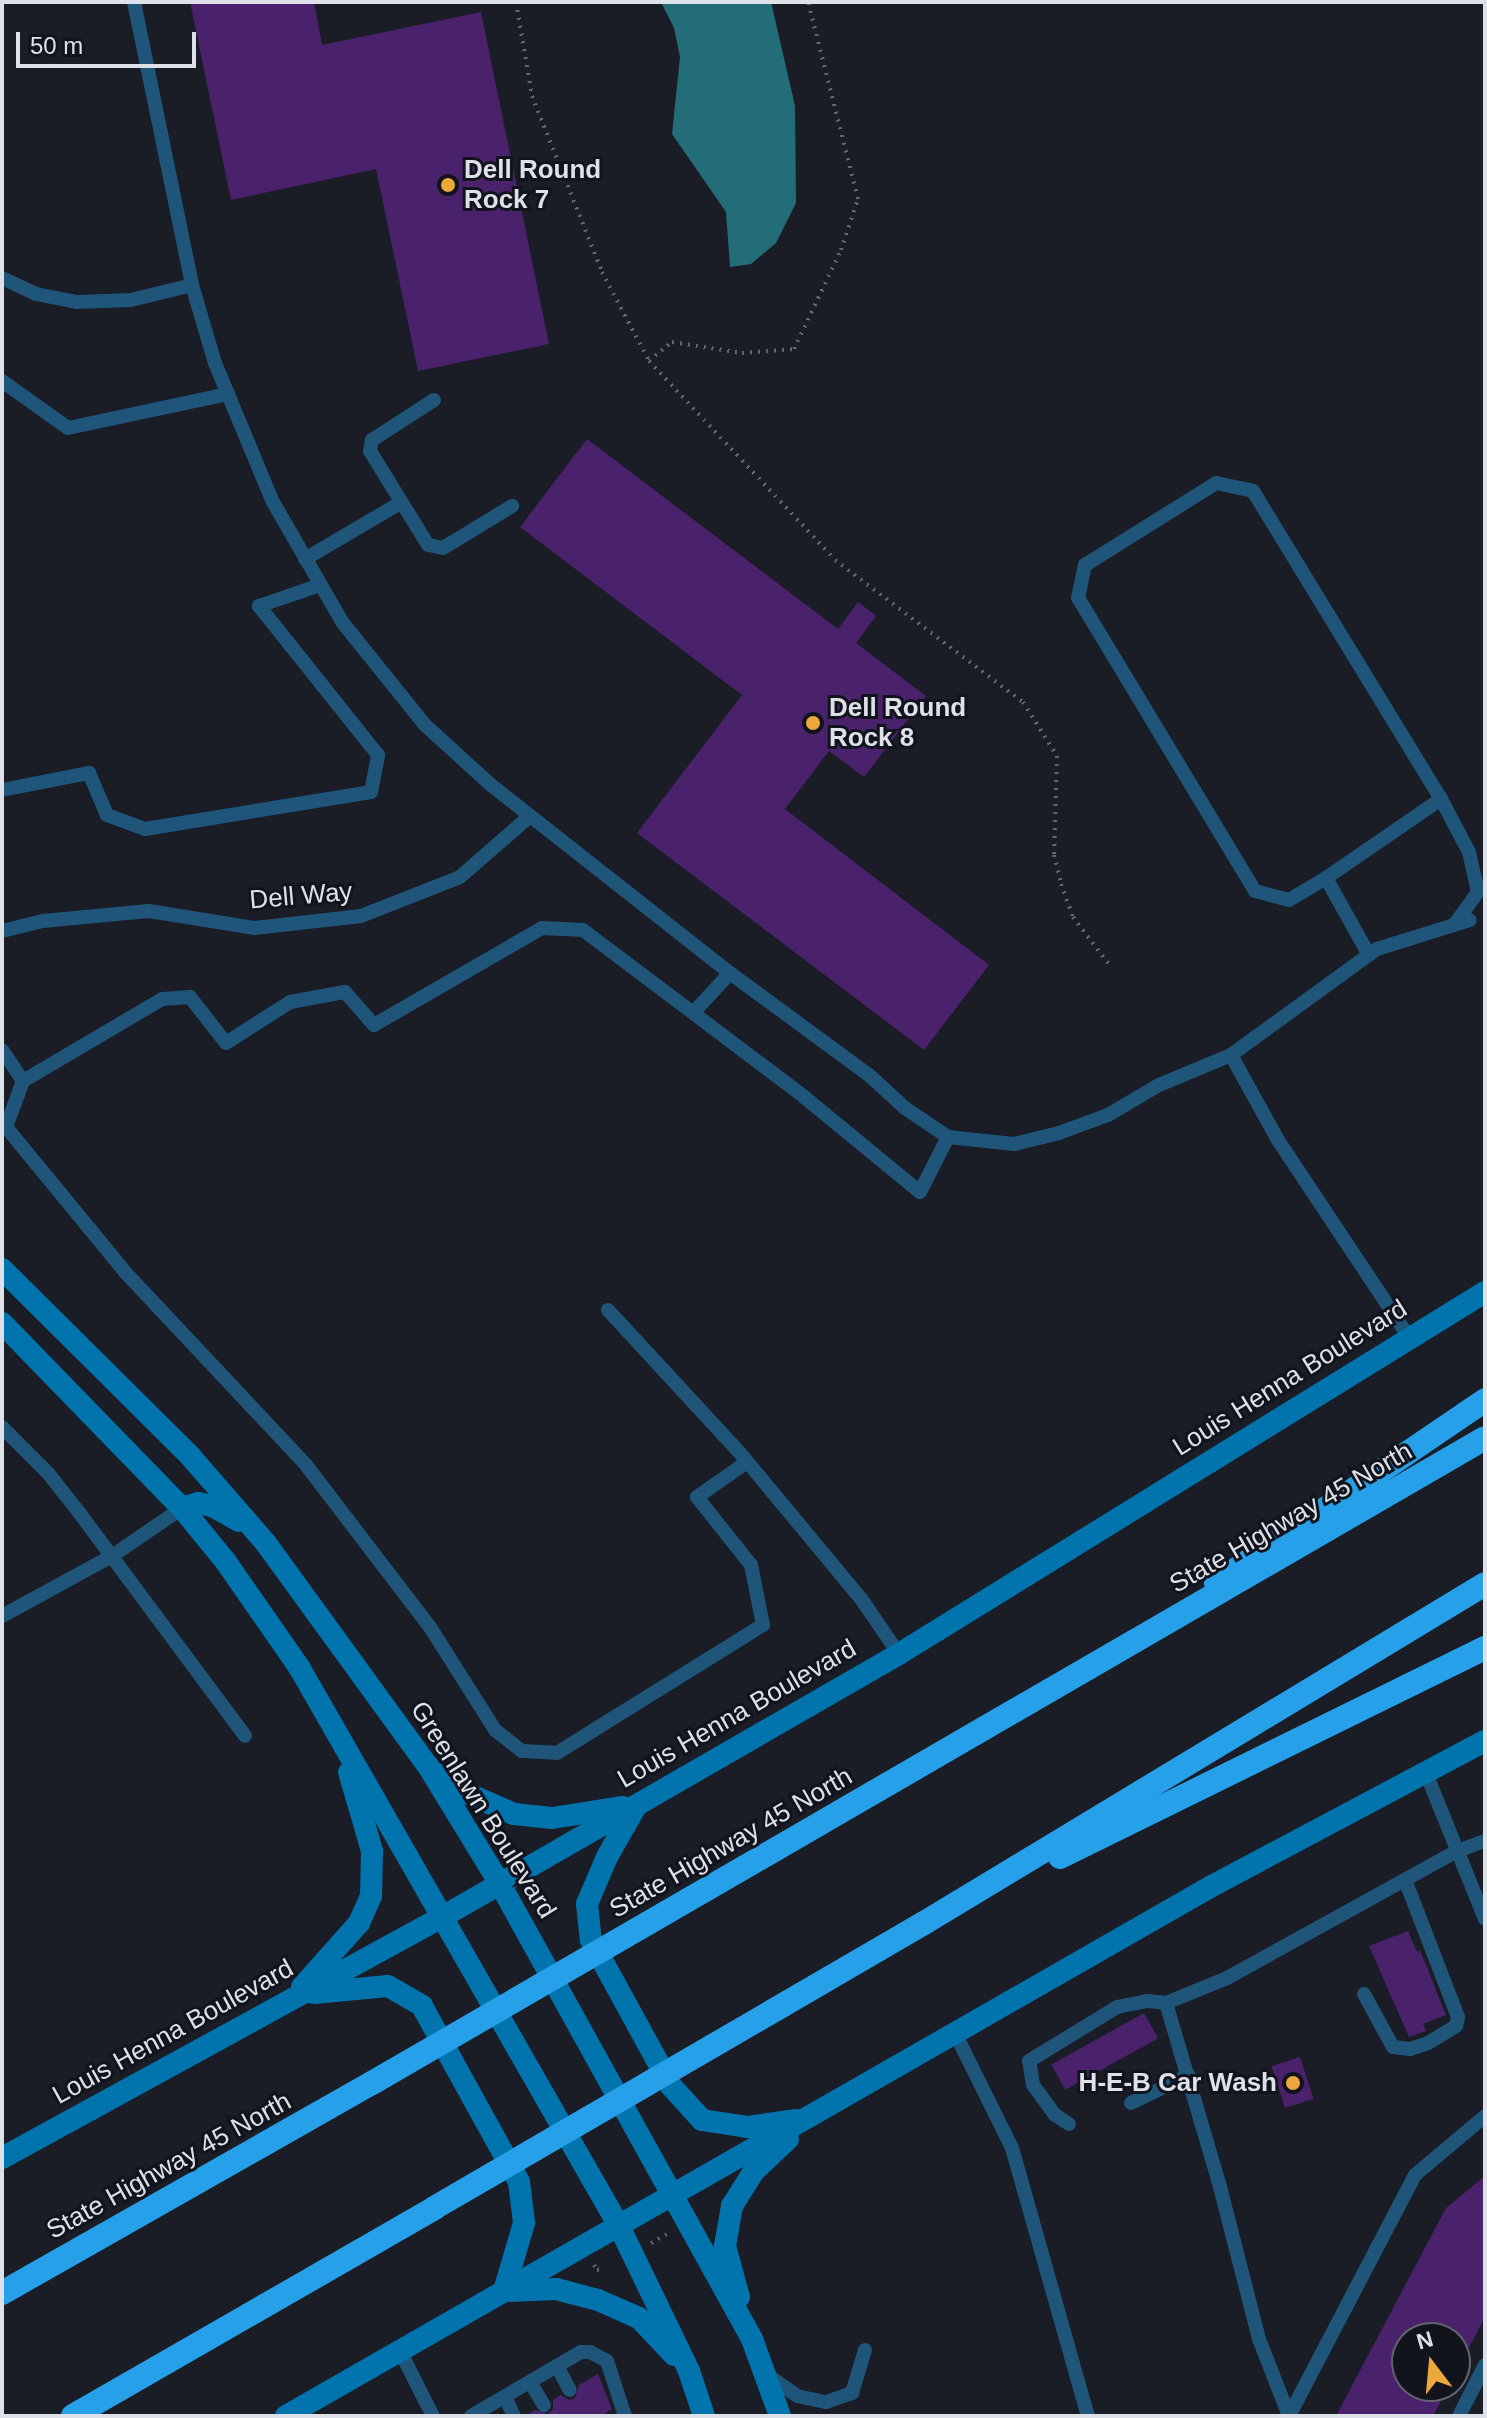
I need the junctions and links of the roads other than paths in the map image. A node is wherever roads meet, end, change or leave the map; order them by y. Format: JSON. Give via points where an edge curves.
{"nodes":[{"id":1,"x":134,"y":2,"type":"edge"},
{"id":2,"x":2,"y":278,"type":"edge"},
{"id":3,"x":192,"y":285,"type":"junction"},
{"id":4,"x":2,"y":381,"type":"edge"},
{"id":5,"x":228,"y":394,"type":"junction"},
{"id":6,"x":434,"y":400,"type":"dead end"},
{"id":7,"x":400,"y":503,"type":"junction"},
{"id":8,"x":512,"y":506,"type":"dead end"},
{"id":9,"x":305,"y":559,"type":"junction"},
{"id":10,"x":320,"y":585,"type":"junction"},
{"id":11,"x":2,"y":790,"type":"edge"},
{"id":12,"x":1441,"y":799,"type":"junction"},
{"id":13,"x":530,"y":816,"type":"junction"},
{"id":14,"x":1326,"y":878,"type":"junction"},
{"id":15,"x":2,"y":931,"type":"edge"},
{"id":16,"x":1369,"y":955,"type":"junction"},
{"id":17,"x":730,"y":973,"type":"junction"},
{"id":18,"x":694,"y":1012,"type":"junction"},
{"id":19,"x":2,"y":1050,"type":"edge"},
{"id":20,"x":1231,"y":1055,"type":"junction"},
{"id":21,"x":23,"y":1081,"type":"junction"},
{"id":22,"x":948,"y":1137,"type":"junction"},
{"id":23,"x":2,"y":1269,"type":"edge"},
{"id":24,"x":1485,"y":1292,"type":"edge"},
{"id":25,"x":608,"y":1310,"type":"dead end"},
{"id":26,"x":2,"y":1323,"type":"edge"},
{"id":27,"x":1409,"y":1337,"type":"junction"},
{"id":28,"x":1485,"y":1400,"type":"edge"},
{"id":29,"x":2,"y":1427,"type":"edge"},
{"id":30,"x":1485,"y":1438,"type":"edge"},
{"id":31,"x":747,"y":1462,"type":"junction"},
{"id":32,"x":182,"y":1508,"type":"junction"},
{"id":33,"x":265,"y":1542,"type":"junction"},
{"id":34,"x":112,"y":1556,"type":"junction"},
{"id":35,"x":1485,"y":1584,"type":"edge"},
{"id":36,"x":2,"y":1616,"type":"edge"},
{"id":37,"x":1485,"y":1648,"type":"edge"},
{"id":38,"x":899,"y":1654,"type":"junction"},
{"id":39,"x":1097,"y":1664,"type":"junction"},
{"id":40,"x":245,"y":1736,"type":"dead end"},
{"id":41,"x":1485,"y":1741,"type":"edge"},
{"id":42,"x":340,"y":1744,"type":"junction"},
{"id":43,"x":428,"y":1766,"type":"junction"},
{"id":44,"x":1426,"y":1773,"type":"junction"},
{"id":45,"x":636,"y":1805,"type":"junction"},
{"id":46,"x":1485,"y":1841,"type":"edge"},
{"id":47,"x":1457,"y":1851,"type":"junction"},
{"id":48,"x":1405,"y":1880,"type":"junction"},
{"id":49,"x":500,"y":1884,"type":"junction"},
{"id":50,"x":444,"y":1916,"type":"junction"},
{"id":51,"x":1485,"y":1919,"type":"edge"},
{"id":52,"x":924,"y":1923,"type":"junction"},
{"id":53,"x":1364,"y":1994,"type":"dead end"},
{"id":54,"x":294,"y":1997,"type":"junction"},
{"id":55,"x":1166,"y":2003,"type":"junction"},
{"id":56,"x":954,"y":2031,"type":"junction"},
{"id":57,"x":1189,"y":2075,"type":"junction"},
{"id":58,"x":1131,"y":2103,"type":"dead end"},
{"id":59,"x":1485,"y":2116,"type":"edge"},
{"id":60,"x":808,"y":2118,"type":"junction"},
{"id":61,"x":1069,"y":2124,"type":"dead end"},
{"id":62,"x":2,"y":2158,"type":"edge"},
{"id":63,"x":673,"y":2196,"type":"junction"},
{"id":64,"x":619,"y":2226,"type":"junction"},
{"id":65,"x":504,"y":2291,"type":"junction"},
{"id":66,"x":2,"y":2293,"type":"edge"},
{"id":67,"x":752,"y":2339,"type":"junction"},
{"id":68,"x":865,"y":2350,"type":"dead end"},
{"id":69,"x":400,"y":2351,"type":"junction"},
{"id":70,"x":1485,"y":2365,"type":"edge"},
{"id":71,"x":557,"y":2366,"type":"junction"},
{"id":72,"x":689,"y":2371,"type":"junction"},
{"id":73,"x":764,"y":2373,"type":"junction"},
{"id":74,"x":530,"y":2382,"type":"junction"},
{"id":75,"x":570,"y":2390,"type":"dead end"},
{"id":76,"x":505,"y":2397,"type":"junction"},
{"id":77,"x":544,"y":2405,"type":"dead end"},
{"id":78,"x":476,"y":2415,"type":"edge"},
{"id":79,"x":73,"y":2416,"type":"edge"},
{"id":80,"x":286,"y":2416,"type":"edge"},
{"id":81,"x":433,"y":2416,"type":"edge"},
{"id":82,"x":514,"y":2416,"type":"edge"},
{"id":83,"x":625,"y":2416,"type":"edge"},
{"id":84,"x":704,"y":2416,"type":"edge"},
{"id":85,"x":780,"y":2416,"type":"edge"},
{"id":86,"x":1088,"y":2416,"type":"edge"},
{"id":87,"x":1459,"y":2416,"type":"edge"}],
"edges":[{"from":1,"to":3,"type":"lane"},
{"from":2,"to":3,"type":"lane","via":[[36,294],[77,302],[131,300]]},
{"from":3,"to":5,"type":"lane"},
{"from":4,"to":5,"type":"lane","via":[[68,428]]},
{"from":5,"to":9,"type":"lane","via":[[273,502]]},
{"from":6,"to":7,"type":"lane","via":[[372,440],[370,451]]},
{"from":7,"to":8,"type":"lane","via":[[428,545],[443,548]]},
{"from":7,"to":9,"type":"lane"},
{"from":9,"to":10,"type":"lane"},
{"from":10,"to":11,"type":"lane","via":[[259,606],[378,755],[371,792],[145,829],[107,815],[89,773]]},
{"from":10,"to":13,"type":"lane","via":[[343,623],[425,725]]},
{"from":12,"to":14,"type":"lane"},
{"from":12,"to":14,"type":"lane","via":[[1253,491],[1216,483],[1085,565],[1078,598],[1255,891],[1289,900]]},
{"from":12,"to":16,"type":"lane","via":[[1469,852],[1478,892],[1462,922]]},
{"from":13,"to":15,"type":"lane","name":"Dell Way","via":[[460,877],[361,916],[254,928],[149,911],[43,921]]},
{"from":13,"to":17,"type":"lane"},
{"from":14,"to":16,"type":"lane"},
{"from":16,"to":20,"type":"lane"},
{"from":17,"to":18,"type":"lane"},
{"from":17,"to":22,"type":"lane"},
{"from":18,"to":21,"type":"lane","via":[[583,930],[542,928],[374,1025],[345,992],[290,1002],[226,1043],[190,997],[162,999]]},
{"from":18,"to":22,"type":"lane","via":[[920,1192]]},
{"from":19,"to":21,"type":"lane"},
{"from":20,"to":22,"type":"lane","via":[[1059,1133],[1014,1144]]},
{"from":20,"to":27,"type":"lane","via":[[1278,1140]]},
{"from":21,"to":31,"type":"lane","via":[[6,1127],[125,1272],[306,1465],[430,1627],[495,1730],[522,1751],[557,1753],[763,1625],[751,1565],[697,1497]]},
{"from":23,"to":33,"type":"main road","name":"Greenlawn Boulevard","via":[[191,1457]]},
{"from":24,"to":27,"type":"main road","name":"Louis Henna Boulevard"},
{"from":25,"to":31,"type":"lane"},
{"from":26,"to":32,"type":"main road"},
{"from":27,"to":38,"type":"main road","name":"Louis Henna Boulevard"},
{"from":28,"to":39,"type":"highway","bridge":true},
{"from":29,"to":34,"type":"lane","via":[[48,1473]]},
{"from":30,"to":39,"type":"highway","name":"State Highway 45 North","bridge":true},
{"from":31,"to":38,"type":"lane","via":[[862,1600]]},
{"from":32,"to":33,"type":"main road","via":[[198,1503],[221,1509]]},
{"from":32,"to":34,"type":"lane"},
{"from":32,"to":42,"type":"main road","via":[[265,1616]]},
{"from":33,"to":43,"type":"main road","name":"Greenlawn Boulevard"},
{"from":34,"to":36,"type":"lane"},
{"from":34,"to":40,"type":"lane"},
{"from":35,"to":52,"type":"highway"},
{"from":37,"to":52,"type":"highway"},
{"from":38,"to":45,"type":"main road","name":"Louis Henna Boulevard"},
{"from":39,"to":66,"type":"highway","name":"State Highway 45 North","bridge":true},
{"from":41,"to":44,"type":"main road"},
{"from":42,"to":50,"type":"main road"},
{"from":42,"to":54,"type":"main road","via":[[372,1851],[371,1896],[359,1923]]},
{"from":43,"to":45,"type":"main road","via":[[455,1788],[514,1814],[552,1818]]},
{"from":43,"to":49,"type":"main road","name":"Greenlawn Boulevard"},
{"from":44,"to":47,"type":"lane"},
{"from":44,"to":56,"type":"main road"},
{"from":45,"to":49,"type":"main road","name":"Louis Henna Boulevard"},
{"from":45,"to":60,"type":"main road","via":[[587,1904],[591,1940],[671,2086],[702,2120],[748,2127]]},
{"from":46,"to":47,"type":"lane"},
{"from":47,"to":48,"type":"lane"},
{"from":47,"to":51,"type":"lane"},
{"from":48,"to":53,"type":"lane","via":[[1458,2017],[1456,2026],[1410,2049],[1393,2047]]},
{"from":48,"to":55,"type":"lane","via":[[1227,1978]]},
{"from":49,"to":50,"type":"main road","name":"Louis Henna Boulevard"},
{"from":49,"to":63,"type":"main road","name":"Greenlawn Boulevard"},
{"from":50,"to":54,"type":"main road","name":"Louis Henna Boulevard"},
{"from":50,"to":64,"type":"main road"},
{"from":52,"to":79,"type":"highway","bridge":true},
{"from":54,"to":62,"type":"main road","name":"Louis Henna Boulevard"},
{"from":54,"to":65,"type":"main road","via":[[388,1986],[422,2006],[519,2182],[524,2223]]},
{"from":55,"to":57,"type":"lane"},
{"from":55,"to":61,"type":"lane","via":[[1117,2007],[1029,2061],[1033,2085],[1055,2115]]},
{"from":56,"to":60,"type":"main road"},
{"from":56,"to":86,"type":"lane","via":[[1012,2148]]},
{"from":57,"to":58,"type":"lane"},
{"from":57,"to":59,"type":"lane","via":[[1259,2339],[1289,2416],[1415,2175]]},
{"from":60,"to":63,"type":"main road"},
{"from":60,"to":67,"type":"main road","via":[[753,2172],[732,2206],[725,2246]]},
{"from":63,"to":64,"type":"main road"},
{"from":63,"to":67,"type":"main road","name":"Greenlawn Boulevard"},
{"from":64,"to":65,"type":"main road"},
{"from":64,"to":72,"type":"main road"},
{"from":65,"to":69,"type":"main road"},
{"from":65,"to":72,"type":"main road","via":[[556,2289],[598,2300],[639,2318]]},
{"from":67,"to":73,"type":"main road","name":"Greenlawn Boulevard"},
{"from":68,"to":73,"type":"lane","via":[[852,2393],[826,2402],[797,2396]]},
{"from":69,"to":80,"type":"main road"},
{"from":69,"to":81,"type":"lane"},
{"from":70,"to":87,"type":"lane"},
{"from":71,"to":74,"type":"lane"},
{"from":71,"to":75,"type":"lane"},
{"from":71,"to":83,"type":"lane","via":[[581,2352],[601,2355]]},
{"from":72,"to":84,"type":"main road"},
{"from":73,"to":85,"type":"main road","name":"Greenlawn Boulevard"},
{"from":74,"to":76,"type":"lane"},
{"from":74,"to":77,"type":"lane"},
{"from":76,"to":78,"type":"lane"},
{"from":76,"to":82,"type":"lane"}]}
